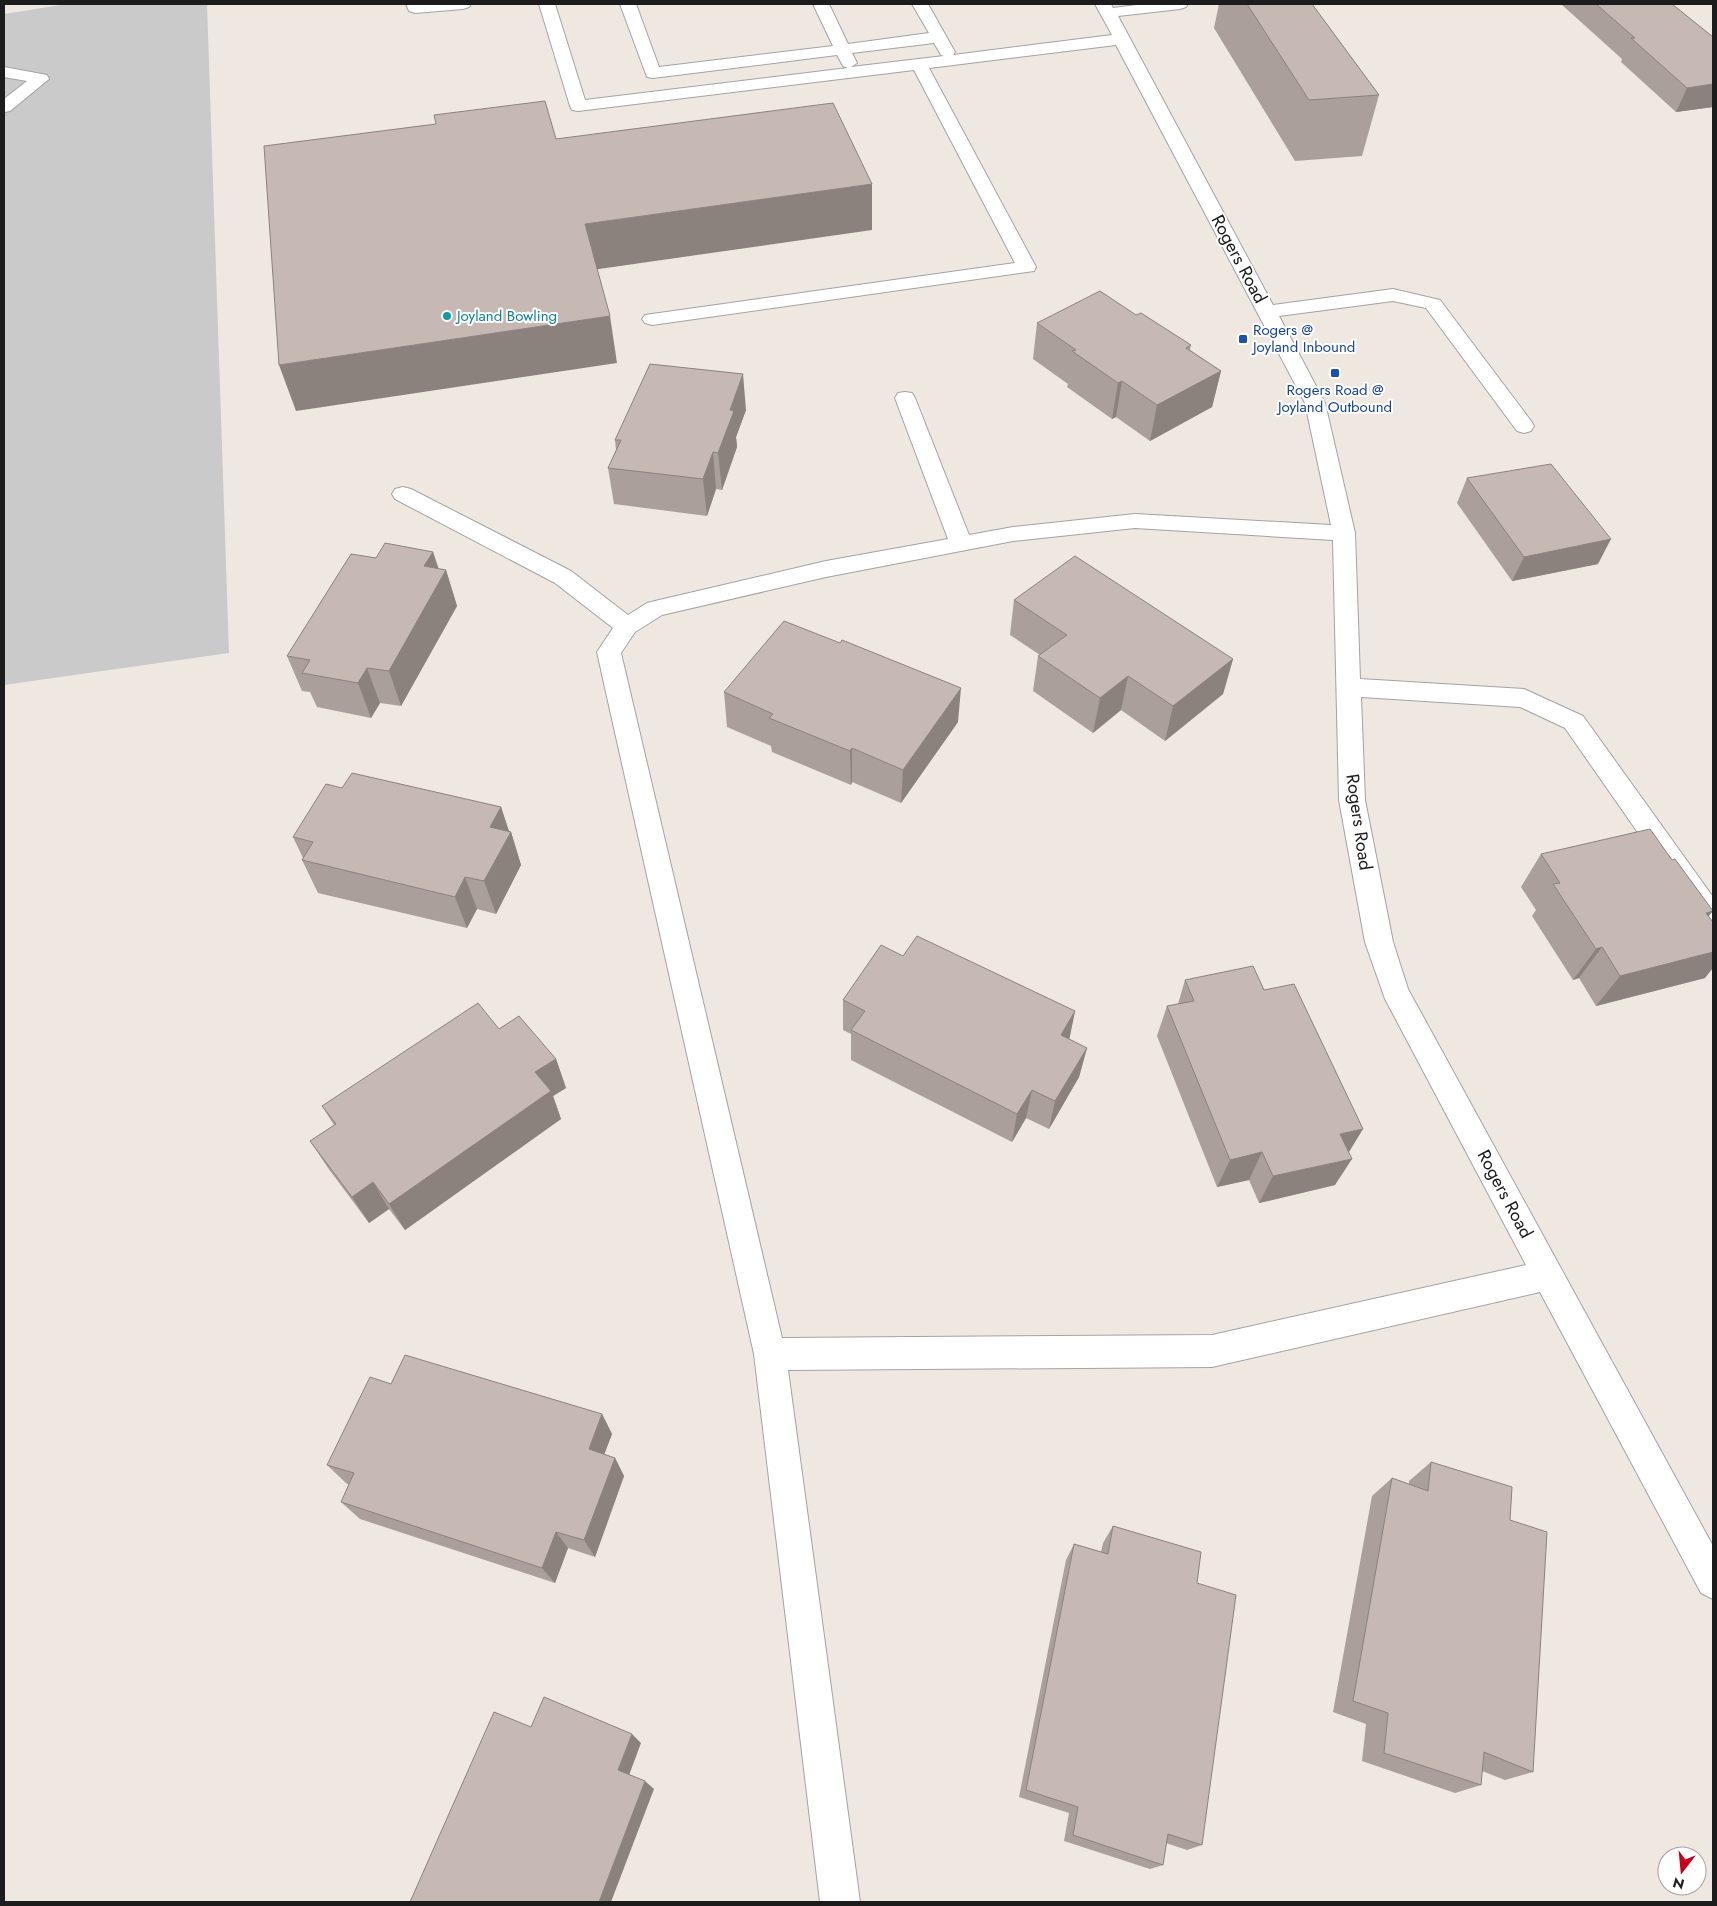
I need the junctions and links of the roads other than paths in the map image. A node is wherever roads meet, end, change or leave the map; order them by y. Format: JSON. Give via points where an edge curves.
{"nodes":[{"id":1,"x":414,"y":4,"type":"edge"},
{"id":2,"x":463,"y":4,"type":"edge"},
{"id":3,"x":547,"y":4,"type":"edge"},
{"id":4,"x":628,"y":4,"type":"edge"},
{"id":5,"x":821,"y":4,"type":"edge"},
{"id":6,"x":920,"y":4,"type":"edge"},
{"id":7,"x":1180,"y":4,"type":"edge"},
{"id":8,"x":1105,"y":8,"type":"edge"},
{"id":9,"x":939,"y":37,"type":"junction"},
{"id":10,"x":1122,"y":39,"type":"junction"},
{"id":11,"x":842,"y":48,"type":"junction"},
{"id":12,"x":951,"y":60,"type":"junction"},
{"id":13,"x":919,"y":64,"type":"junction"},
{"id":14,"x":4,"y":72,"type":"edge"},
{"id":15,"x":854,"y":72,"type":"junction"},
{"id":16,"x":4,"y":107,"type":"edge"},
{"id":17,"x":1267,"y":312,"type":"junction"},
{"id":18,"x":652,"y":319,"type":"dead end"},
{"id":19,"x":905,"y":398,"type":"dead end"},
{"id":20,"x":1524,"y":426,"type":"dead end"},
{"id":21,"x":403,"y":494,"type":"dead end"},
{"id":22,"x":1344,"y":533,"type":"junction"},
{"id":23,"x":961,"y":544,"type":"junction"},
{"id":24,"x":627,"y":626,"type":"junction"},
{"id":25,"x":1349,"y":687,"type":"junction"},
{"id":26,"x":1713,"y":918,"type":"edge"},
{"id":27,"x":1548,"y":1275,"type":"junction"},
{"id":28,"x":770,"y":1354,"type":"junction"},
{"id":29,"x":1713,"y":1581,"type":"edge"},
{"id":30,"x":840,"y":1902,"type":"edge"}],
"edges":[{"from":1,"to":2,"type":"street","via":[[415,8]]},
{"from":3,"to":15,"type":"street","via":[[578,106]]},
{"from":4,"to":11,"type":"street","via":[[652,73]]},
{"from":5,"to":11,"type":"street"},
{"from":6,"to":9,"type":"street"},
{"from":7,"to":8,"type":"street"},
{"from":8,"to":10,"type":"street","name":"Rogers Road"},
{"from":9,"to":11,"type":"street"},
{"from":9,"to":12,"type":"street"},
{"from":10,"to":12,"type":"street"},
{"from":10,"to":17,"type":"street","name":"Rogers Road"},
{"from":11,"to":15,"type":"street"},
{"from":12,"to":13,"type":"street"},
{"from":13,"to":15,"type":"street"},
{"from":13,"to":18,"type":"street","via":[[1027,267]]},
{"from":14,"to":16,"type":"street","via":[[41,79]]},
{"from":17,"to":20,"type":"street","via":[[1393,295],[1433,304]]},
{"from":17,"to":22,"type":"street","name":"Rogers Road","via":[[1315,404]]},
{"from":19,"to":23,"type":"street"},
{"from":21,"to":24,"type":"street","via":[[563,577]]},
{"from":22,"to":23,"type":"street","via":[[1135,521],[1013,534]]},
{"from":22,"to":25,"type":"street","name":"Rogers Road"},
{"from":23,"to":24,"type":"street","via":[[826,569],[655,609]]},
{"from":24,"to":28,"type":"street","via":[[609,652]]},
{"from":25,"to":26,"type":"street","via":[[1524,698],[1574,722]]},
{"from":25,"to":27,"type":"street","name":"Rogers Road","via":[[1352,800],[1379,942],[1395,991]]},
{"from":27,"to":28,"type":"street","via":[[1212,1351]]},
{"from":27,"to":29,"type":"street","name":"Rogers Road"},
{"from":28,"to":30,"type":"street"}]}
